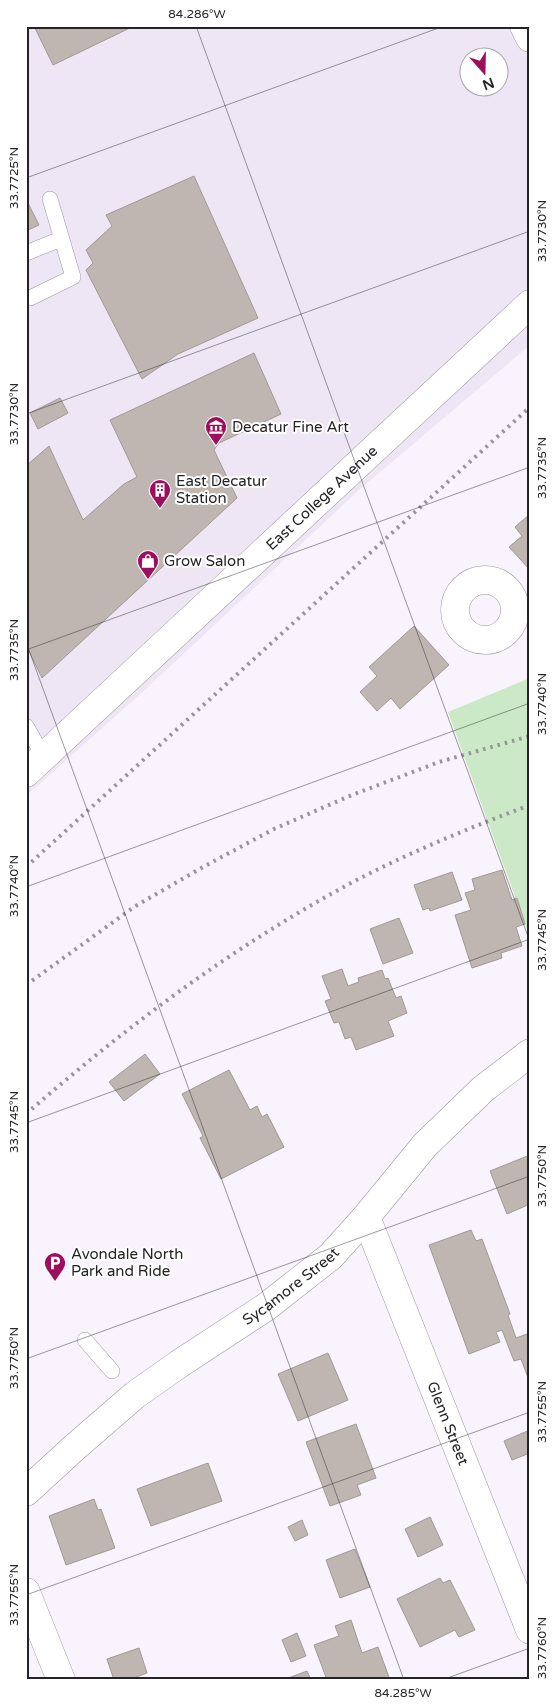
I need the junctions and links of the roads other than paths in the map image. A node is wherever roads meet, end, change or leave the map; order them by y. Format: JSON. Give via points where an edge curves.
{"nodes":[{"id":1,"x":524,"y":26,"type":"edge"},
{"id":2,"x":530,"y":38,"type":"edge"},
{"id":3,"x":50,"y":199,"type":"dead end"},
{"id":4,"x":62,"y":238,"type":"junction"},
{"id":5,"x":26,"y":253,"type":"edge"},
{"id":6,"x":30,"y":298,"type":"dead end"},
{"id":7,"x":530,"y":304,"type":"edge"},
{"id":8,"x":26,"y":726,"type":"edge"},
{"id":9,"x":35,"y":765,"type":"edge"},
{"id":10,"x":530,"y":1053,"type":"edge"},
{"id":11,"x":366,"y":1217,"type":"junction"},
{"id":12,"x":85,"y":1340,"type":"dead end"},
{"id":13,"x":112,"y":1371,"type":"dead end"},
{"id":14,"x":26,"y":1492,"type":"edge"},
{"id":15,"x":26,"y":1592,"type":"edge"},
{"id":16,"x":530,"y":1630,"type":"edge"},
{"id":17,"x":61,"y":1680,"type":"edge"}],
"edges":[{"from":1,"to":2,"type":"street"},
{"from":3,"to":4,"type":"lane"},
{"from":4,"to":5,"type":"lane"},
{"from":4,"to":6,"type":"lane","via":[[72,278]]},
{"from":7,"to":9,"type":"street","name":"East College Avenue"},
{"from":8,"to":9,"type":"lane"},
{"from":10,"to":11,"type":"street","name":"Sycamore Street","via":[[456,1113],[425,1145]]},
{"from":11,"to":14,"type":"street","name":"Sycamore Street","via":[[330,1256],[299,1282],[266,1308],[135,1395]]},
{"from":11,"to":16,"type":"street","name":"Glenn Street"},
{"from":12,"to":13,"type":"lane"},
{"from":15,"to":17,"type":"street"}]}
